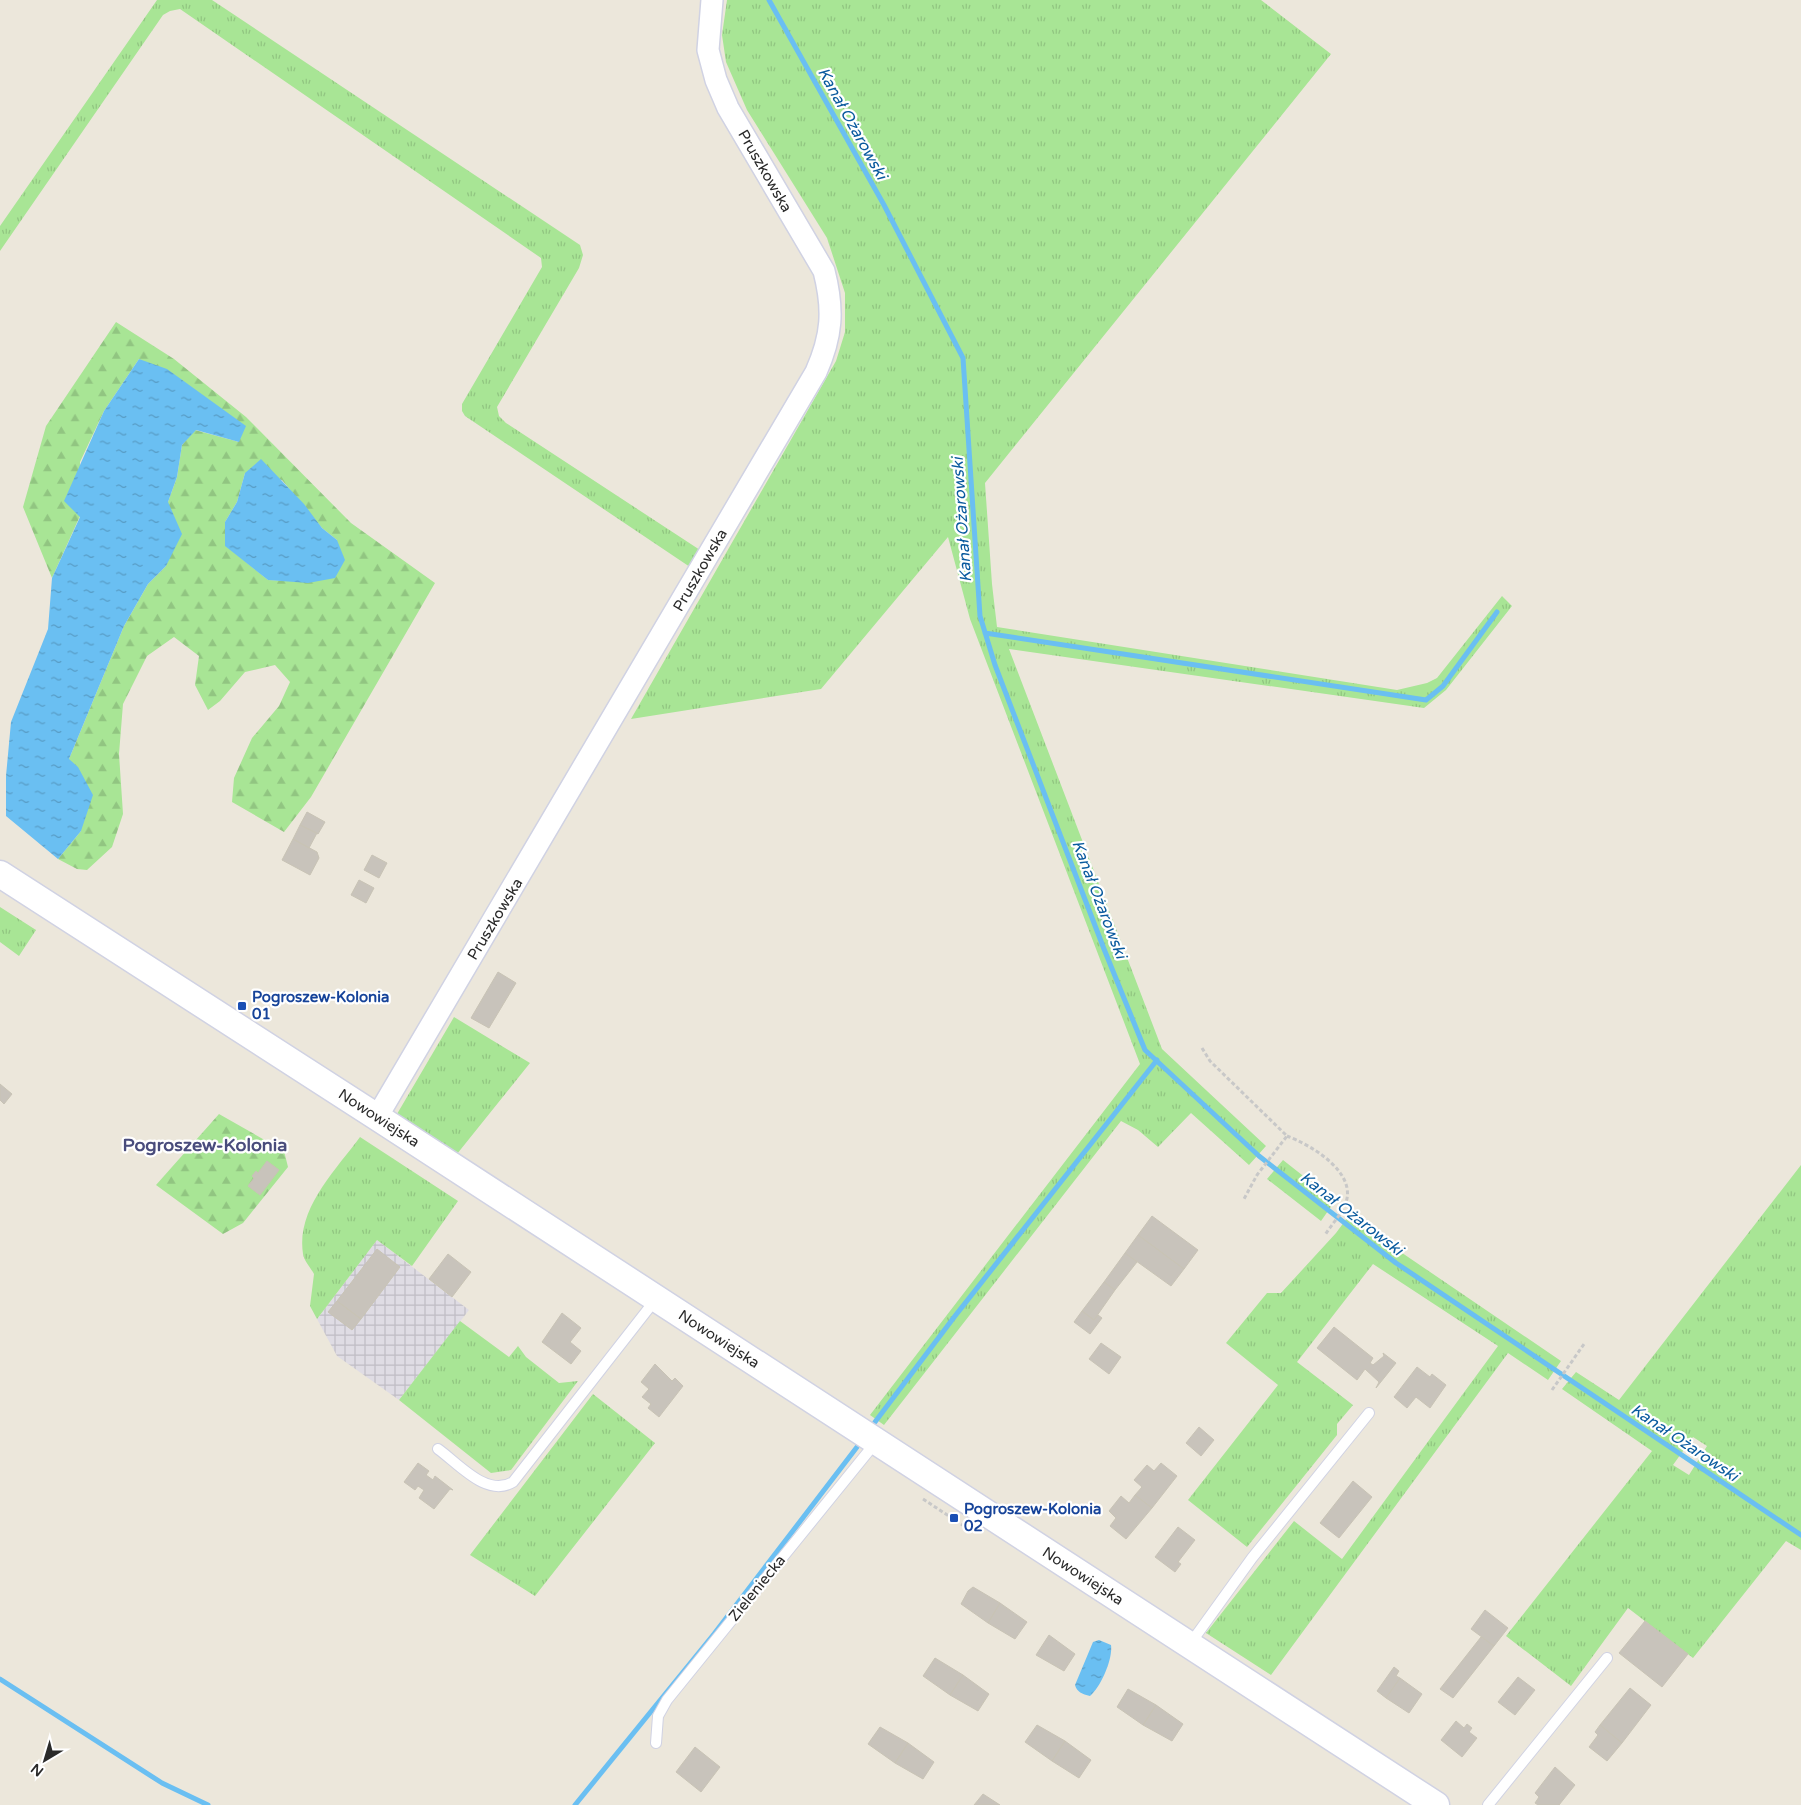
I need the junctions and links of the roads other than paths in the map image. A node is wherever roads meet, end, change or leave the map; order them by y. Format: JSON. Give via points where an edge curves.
{"nodes":[{"id":1,"x":712,"y":0,"type":"edge"},
{"id":2,"x":0,"y":874,"type":"edge"},
{"id":3,"x":377,"y":1116,"type":"junction"},
{"id":4,"x":657,"y":1298,"type":"junction"},
{"id":5,"x":1369,"y":1413,"type":"dead end"},
{"id":6,"x":877,"y":1442,"type":"junction"},
{"id":7,"x":438,"y":1449,"type":"dead end"},
{"id":8,"x":1189,"y":1645,"type":"junction"},
{"id":9,"x":1607,"y":1658,"type":"dead end"},
{"id":10,"x":656,"y":1743,"type":"dead end"},
{"id":11,"x":1436,"y":1805,"type":"edge"},
{"id":12,"x":1488,"y":1805,"type":"edge"}],
"edges":[{"from":1,"to":3,"type":"street","name":"Pruszkowska","via":[[708,50],[711,67],[728,108],[824,271],[831,298],[826,348],[806,390]]},
{"from":2,"to":3,"type":"street","name":"Nowowiejska"},
{"from":3,"to":4,"type":"street","name":"Nowowiejska"},
{"from":4,"to":6,"type":"street","name":"Nowowiejska"},
{"from":4,"to":7,"type":"lane","via":[[513,1482],[504,1488],[491,1487]]},
{"from":5,"to":8,"type":"lane","via":[[1252,1558]]},
{"from":6,"to":8,"type":"street","name":"Nowowiejska"},
{"from":6,"to":10,"type":"lane","name":"Zieleniecka","via":[[667,1700],[658,1716]]},
{"from":8,"to":11,"type":"street","name":"Nowowiejska"},
{"from":9,"to":12,"type":"lane"}]}
